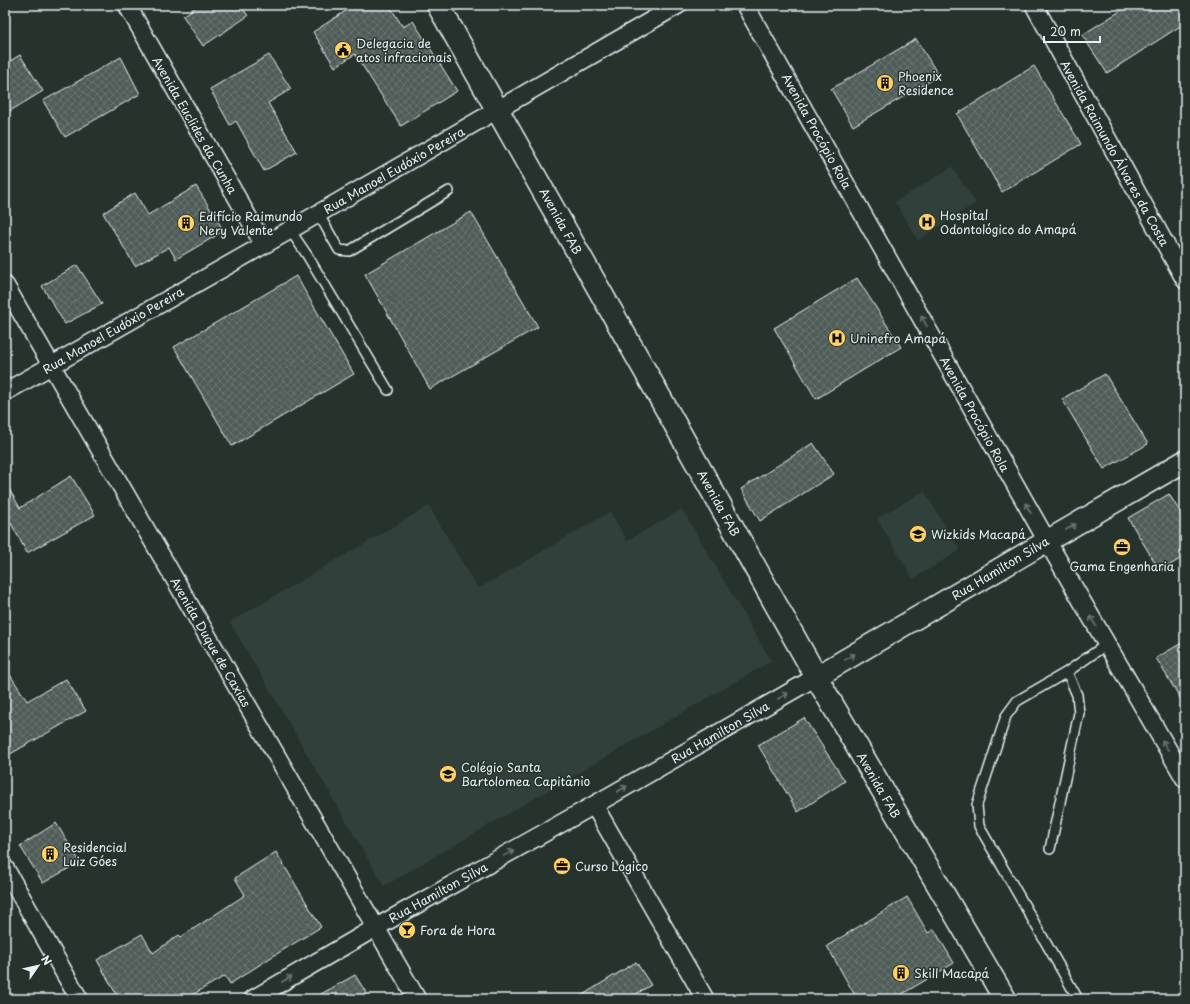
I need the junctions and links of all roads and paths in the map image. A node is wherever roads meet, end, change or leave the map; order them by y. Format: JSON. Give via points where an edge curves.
{"nodes":[{"id":1,"x":126,"y":5,"type":"edge"},
{"id":2,"x":438,"y":5,"type":"edge"},
{"id":3,"x":678,"y":5,"type":"edge"},
{"id":4,"x":745,"y":5,"type":"edge"},
{"id":5,"x":1034,"y":5,"type":"edge"},
{"id":6,"x":498,"y":110,"type":"junction"},
{"id":7,"x":449,"y":191,"type":"dead end"},
{"id":8,"x":318,"y":213,"type":"junction"},
{"id":9,"x":290,"y":230,"type":"junction"},
{"id":10,"x":264,"y":245,"type":"junction"},
{"id":11,"x":1185,"y":280,"type":"edge"},
{"id":12,"x":5,"y":284,"type":"edge"},
{"id":13,"x":51,"y":365,"type":"junction"},
{"id":14,"x":388,"y":390,"type":"dead end"},
{"id":15,"x":5,"y":392,"type":"edge"},
{"id":16,"x":1185,"y":461,"type":"edge"},
{"id":17,"x":1046,"y":541,"type":"junction"},
{"id":18,"x":1106,"y":644,"type":"junction"},
{"id":19,"x":1066,"y":672,"type":"junction"},
{"id":20,"x":816,"y":677,"type":"junction"},
{"id":21,"x":1185,"y":779,"type":"edge"},
{"id":22,"x":594,"y":805,"type":"junction"},
{"id":23,"x":1050,"y":848,"type":"dead end"},
{"id":24,"x":5,"y":868,"type":"edge"},
{"id":25,"x":375,"y":928,"type":"junction"},
{"id":26,"x":79,"y":999,"type":"edge"},
{"id":27,"x":253,"y":999,"type":"edge"},
{"id":28,"x":417,"y":999,"type":"edge"},
{"id":29,"x":705,"y":999,"type":"edge"},
{"id":30,"x":1004,"y":999,"type":"edge"},
{"id":31,"x":1078,"y":999,"type":"edge"}],
"edges":[{"from":1,"to":10,"type":"street","name":"Avenida Euclides da Cunha"},
{"from":2,"to":6,"type":"main road","name":"Avenida FAB"},
{"from":3,"to":6,"type":"street","name":"Rua Manoel Eudóxio Pereira"},
{"from":17,"to":4,"type":"street","name":"Avenida Procópio Rola","one_way":true},
{"from":5,"to":11,"type":"street","name":"Avenida Raimundo Álvares da Costa"},
{"from":6,"to":8,"type":"street","name":"Rua Manoel Eudóxio Pereira"},
{"from":6,"to":20,"type":"main road","name":"Avenida FAB"},
{"from":7,"to":8,"type":"lane","via":[[349,251],[339,250]]},
{"from":8,"to":9,"type":"street","name":"Rua Manoel Eudóxio Pereira"},
{"from":9,"to":10,"type":"street","name":"Rua Manoel Eudóxio Pereira"},
{"from":9,"to":14,"type":"lane"},
{"from":10,"to":13,"type":"street","name":"Rua Manoel Eudóxio Pereira"},
{"from":12,"to":13,"type":"street","name":"Avenida Duque de Caxias"},
{"from":13,"to":15,"type":"street","name":"Rua Manoel Eudóxio Pereira"},
{"from":13,"to":25,"type":"street","name":"Avenida Duque de Caxias"},
{"from":17,"to":16,"type":"street","name":"Rua Hamilton Silva","one_way":true},
{"from":18,"to":17,"type":"street","name":"Avenida Procópio Rola","one_way":true},
{"from":20,"to":17,"type":"street","name":"Rua Hamilton Silva","one_way":true},
{"from":18,"to":19,"type":"lane"},
{"from":21,"to":18,"type":"street","name":"Avenida Procópio Rola","one_way":true},
{"from":19,"to":23,"type":"lane","via":[[1076,695],[1079,713]]},
{"from":19,"to":31,"type":"lane","via":[[1017,702],[1006,716],[977,805],[979,826]]},
{"from":22,"to":20,"type":"street","name":"Rua Hamilton Silva","one_way":true},
{"from":20,"to":30,"type":"main road","name":"Avenida FAB"},
{"from":25,"to":22,"type":"street","name":"Rua Hamilton Silva","one_way":true},
{"from":22,"to":29,"type":"street"},
{"from":24,"to":26,"type":"street"},
{"from":27,"to":25,"type":"street","name":"Rua Hamilton Silva","one_way":true},
{"from":25,"to":28,"type":"street","name":"Avenida Duque de Caxias"}]}
